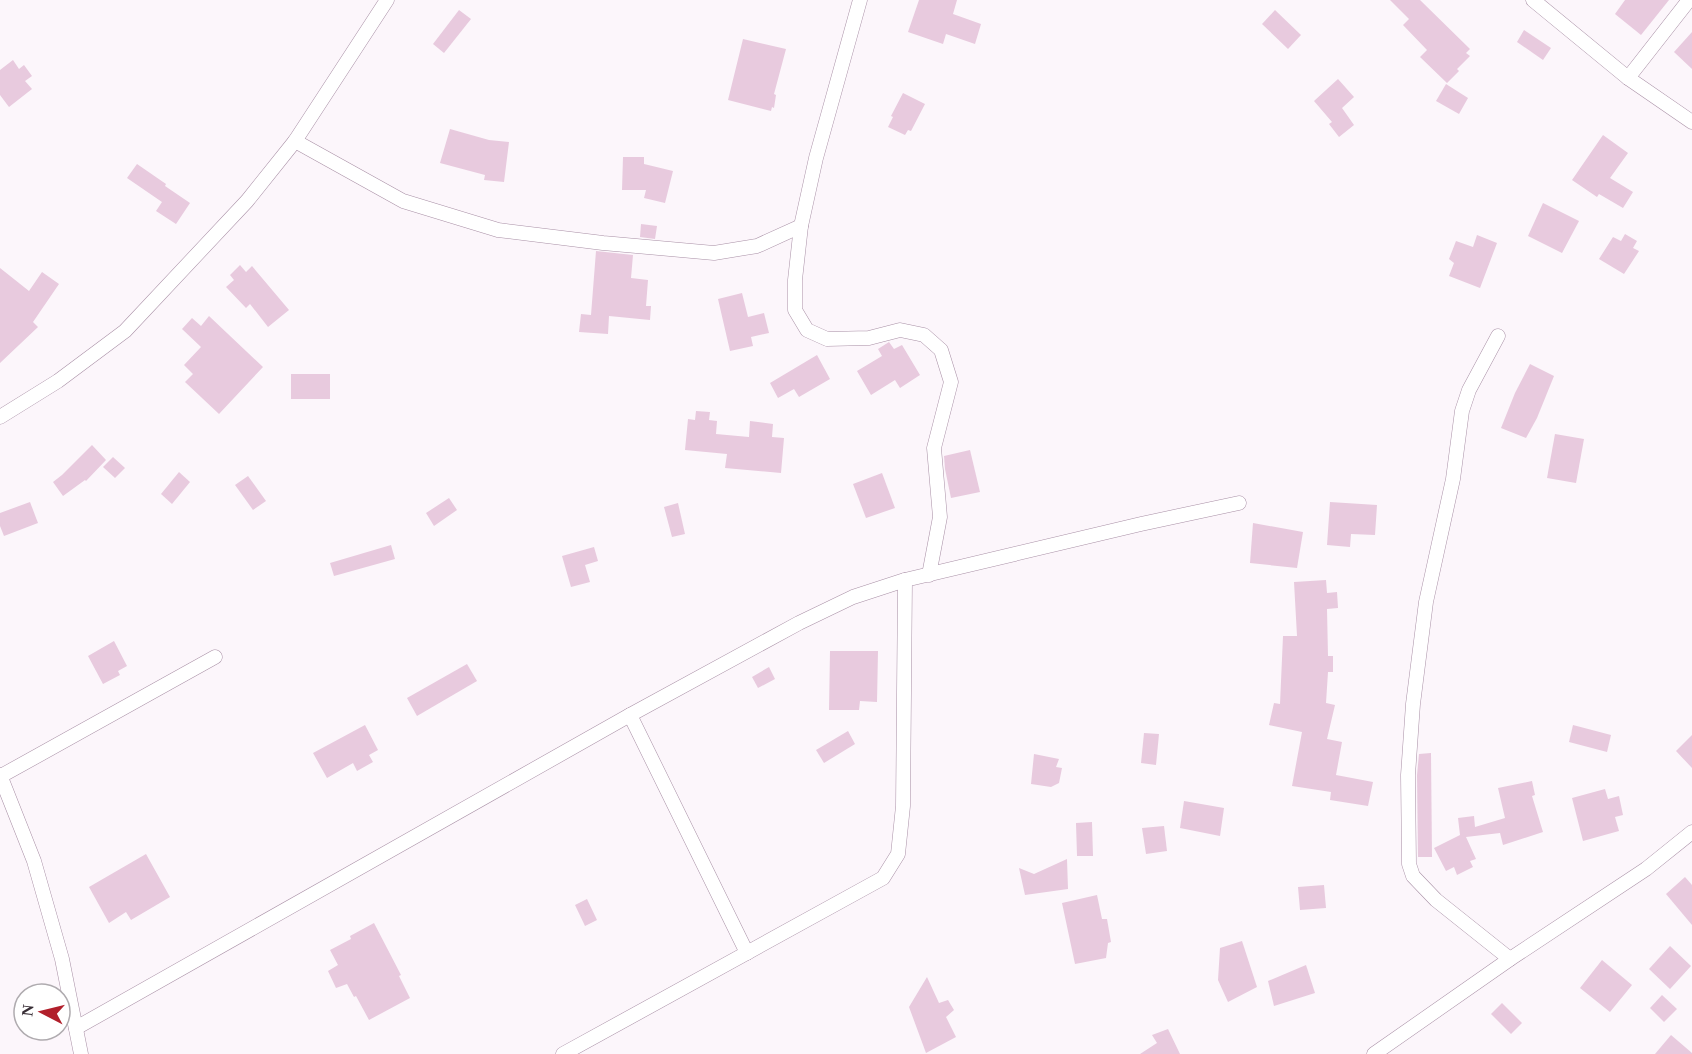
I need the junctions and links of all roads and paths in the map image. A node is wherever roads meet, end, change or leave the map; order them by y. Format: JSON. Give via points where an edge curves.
{"nodes":[{"id":1,"x":387,"y":0,"type":"edge"},
{"id":2,"x":860,"y":0,"type":"edge"},
{"id":3,"x":1533,"y":0,"type":"edge"},
{"id":4,"x":1689,"y":0,"type":"edge"},
{"id":5,"x":1628,"y":78,"type":"junction"},
{"id":6,"x":1692,"y":122,"type":"edge"},
{"id":7,"x":295,"y":141,"type":"junction"},
{"id":8,"x":801,"y":226,"type":"junction"},
{"id":9,"x":1498,"y":336,"type":"dead end"},
{"id":10,"x":0,"y":417,"type":"edge"},
{"id":11,"x":1239,"y":503,"type":"dead end"},
{"id":12,"x":929,"y":575,"type":"junction"},
{"id":13,"x":905,"y":580,"type":"junction"},
{"id":14,"x":215,"y":657,"type":"dead end"},
{"id":15,"x":630,"y":716,"type":"junction"},
{"id":16,"x":0,"y":776,"type":"edge"},
{"id":17,"x":1692,"y":832,"type":"edge"},
{"id":18,"x":747,"y":953,"type":"junction"},
{"id":19,"x":1510,"y":959,"type":"junction"},
{"id":20,"x":76,"y":1028,"type":"junction"},
{"id":21,"x":81,"y":1054,"type":"edge"},
{"id":22,"x":563,"y":1054,"type":"edge"},
{"id":23,"x":1374,"y":1054,"type":"edge"}],
"edges":[{"from":1,"to":7,"type":"street"},
{"from":2,"to":8,"type":"street"},
{"from":3,"to":5,"type":"street"},
{"from":4,"to":5,"type":"street"},
{"from":5,"to":6,"type":"street"},
{"from":7,"to":8,"type":"street","via":[[404,201],[498,230],[714,253],[757,246]]},
{"from":7,"to":10,"type":"street","via":[[247,201],[125,331],[58,381]]},
{"from":8,"to":12,"type":"street","via":[[795,310],[807,330],[827,339],[869,338],[900,330],[924,335],[940,350],[951,382],[934,448],[940,518]]},
{"from":9,"to":19,"type":"street","via":[[1462,411],[1453,479],[1426,602],[1408,775],[1409,864],[1413,876],[1436,900]]},
{"from":11,"to":12,"type":"street"},
{"from":12,"to":13,"type":"street"},
{"from":13,"to":15,"type":"street","via":[[853,597],[799,623]]},
{"from":13,"to":18,"type":"street","via":[[903,806],[898,854],[883,878]]},
{"from":14,"to":16,"type":"street"},
{"from":15,"to":18,"type":"street"},
{"from":15,"to":20,"type":"street"},
{"from":16,"to":20,"type":"street","via":[[34,861],[62,959]]},
{"from":17,"to":19,"type":"street","via":[[1646,869]]},
{"from":18,"to":22,"type":"street"},
{"from":19,"to":23,"type":"street"},
{"from":20,"to":21,"type":"street"}]}
